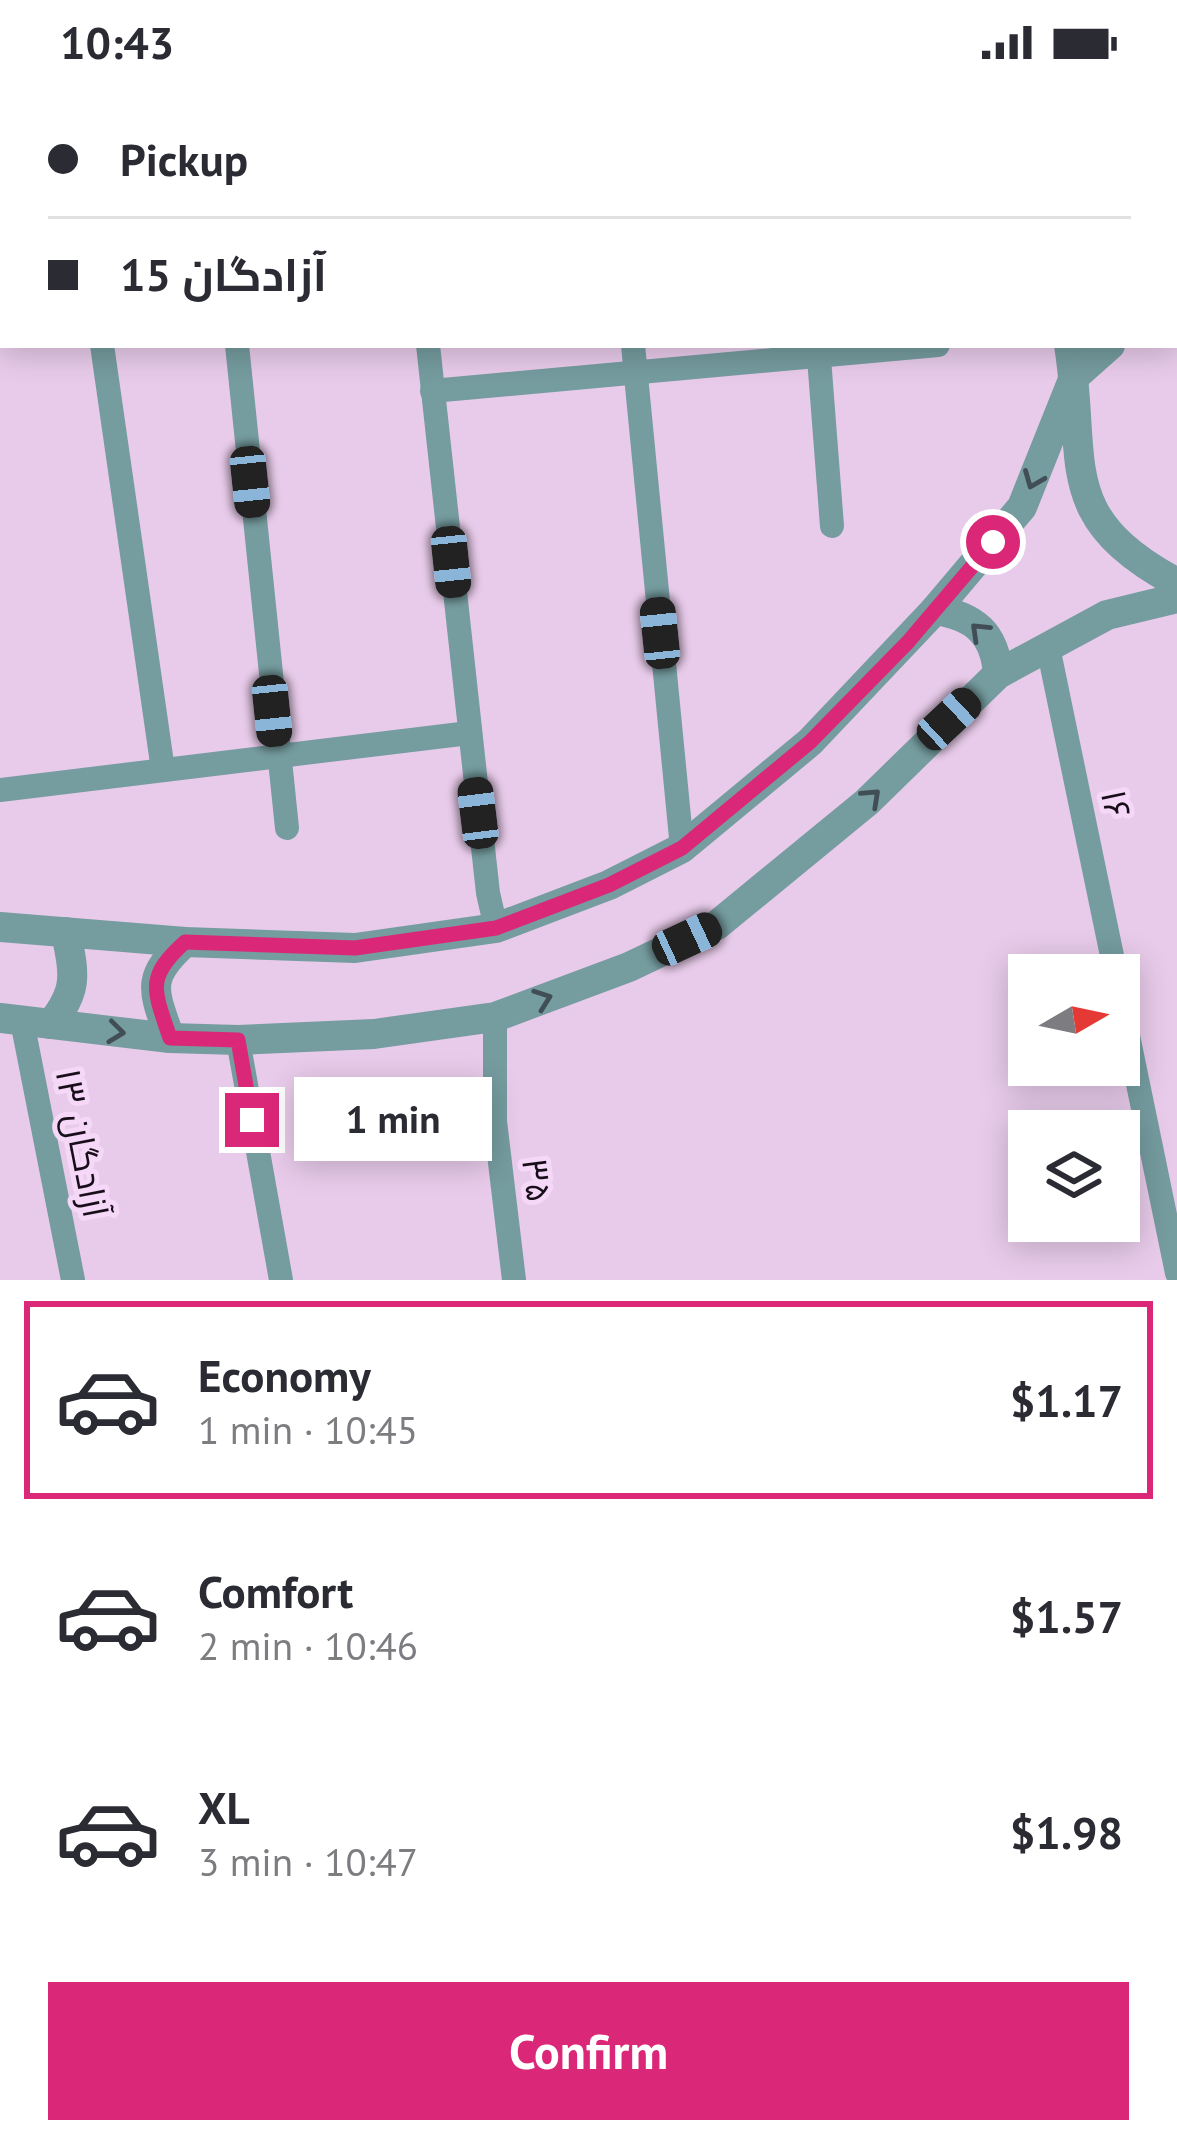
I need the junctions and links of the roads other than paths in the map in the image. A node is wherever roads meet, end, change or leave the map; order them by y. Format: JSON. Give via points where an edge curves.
{"nodes":[{"id":1,"x":102,"y":348,"type":"edge"},
{"id":2,"x":237,"y":348,"type":"edge"},
{"id":3,"x":428,"y":348,"type":"edge"},
{"id":4,"x":633,"y":348,"type":"edge"},
{"id":5,"x":866,"y":348,"type":"edge"},
{"id":6,"x":1069,"y":348,"type":"edge"},
{"id":7,"x":1107,"y":348,"type":"edge"},
{"id":8,"x":818,"y":350,"type":"edge"},
{"id":9,"x":636,"y":373,"type":"junction"},
{"id":10,"x":1074,"y":377,"type":"junction"},
{"id":11,"x":432,"y":391,"type":"junction"},
{"id":12,"x":832,"y":526,"type":"dead end"},
{"id":13,"x":1177,"y":583,"type":"edge"},
{"id":14,"x":1177,"y":598,"type":"edge"},
{"id":15,"x":935,"y":610,"type":"junction"},
{"id":16,"x":1048,"y":647,"type":"junction"},
{"id":17,"x":998,"y":674,"type":"junction"},
{"id":18,"x":469,"y":733,"type":"junction"},
{"id":19,"x":276,"y":757,"type":"junction"},
{"id":20,"x":163,"y":770,"type":"junction"},
{"id":21,"x":0,"y":790,"type":"edge"},
{"id":22,"x":287,"y":828,"type":"dead end"},
{"id":23,"x":682,"y":848,"type":"junction"},
{"id":24,"x":0,"y":927,"type":"edge"},
{"id":25,"x":496,"y":928,"type":"junction"},
{"id":26,"x":66,"y":932,"type":"junction"},
{"id":27,"x":185,"y":942,"type":"junction"},
{"id":28,"x":1112,"y":954,"type":"edge"},
{"id":29,"x":495,"y":1017,"type":"junction"},
{"id":30,"x":24,"y":1021,"type":"edge"},
{"id":31,"x":170,"y":1038,"type":"junction"},
{"id":32,"x":238,"y":1040,"type":"junction"},
{"id":33,"x":1138,"y":1086,"type":"edge"},
{"id":34,"x":1177,"y":1274,"type":"edge"},
{"id":35,"x":74,"y":1280,"type":"edge"},
{"id":36,"x":281,"y":1280,"type":"edge"},
{"id":37,"x":514,"y":1280,"type":"edge"}],
"edges":[{"from":1,"to":20,"type":"street"},
{"from":2,"to":19,"type":"street"},
{"from":3,"to":11,"type":"street"},
{"from":4,"to":9,"type":"street"},
{"from":5,"to":8,"type":"street"},
{"from":6,"to":10,"type":"street"},
{"from":7,"to":10,"type":"street"},
{"from":8,"to":9,"type":"street"},
{"from":8,"to":12,"type":"street"},
{"from":9,"to":11,"type":"street"},
{"from":9,"to":23,"type":"street"},
{"from":10,"to":13,"type":"street","via":[[1081,482],[1103,532]]},
{"from":10,"to":15,"type":"street","one_way":true,"via":[[1022,507]]},
{"from":11,"to":18,"type":"street"},
{"from":14,"to":16,"type":"street","via":[[1107,616]]},
{"from":17,"to":15,"type":"street","one_way":true,"via":[[996,649],[981,626]]},
{"from":15,"to":23,"type":"street","via":[[810,742]]},
{"from":16,"to":17,"type":"street"},
{"from":16,"to":28,"type":"street","name":"۱۶"},
{"from":29,"to":17,"type":"street","one_way":true,"via":[[717,926],[867,802]]},
{"from":18,"to":19,"type":"street"},
{"from":18,"to":25,"type":"street"},
{"from":19,"to":20,"type":"street"},
{"from":19,"to":22,"type":"street"},
{"from":20,"to":21,"type":"street"},
{"from":23,"to":25,"type":"street"},
{"from":24,"to":26,"type":"street"},
{"from":25,"to":27,"type":"street","via":[[355,948]]},
{"from":26,"to":27,"type":"street"},
{"from":26,"to":30,"type":"street","via":[[70,1000]]},
{"from":27,"to":31,"type":"street","via":[[159,965],[154,986]]},
{"from":29,"to":32,"type":"street","via":[[374,1034]]},
{"from":29,"to":37,"type":"street","name":"۳۵","via":[[495,1121]]},
{"from":30,"to":31,"type":"street","one_way":true},
{"from":30,"to":35,"type":"street","name":"آزادگان ۱۳"},
{"from":31,"to":32,"type":"street"},
{"from":32,"to":36,"type":"street"},
{"from":33,"to":34,"type":"street"}]}
